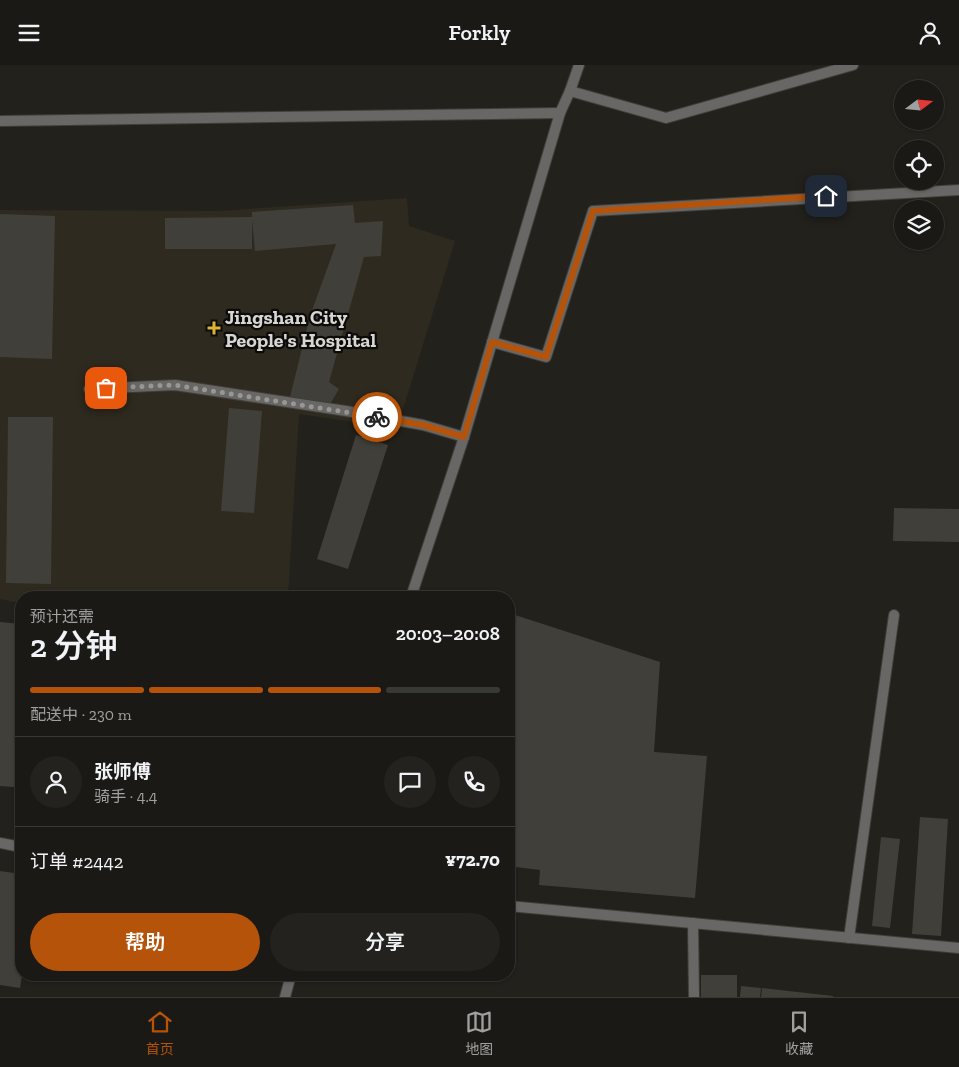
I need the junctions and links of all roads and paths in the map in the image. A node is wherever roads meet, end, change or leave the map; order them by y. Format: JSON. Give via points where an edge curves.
{"nodes":[{"id":1,"x":578,"y":65,"type":"edge"},
{"id":2,"x":854,"y":65,"type":"edge"},
{"id":3,"x":570,"y":91,"type":"junction"},
{"id":4,"x":560,"y":113,"type":"junction"},
{"id":5,"x":0,"y":121,"type":"edge"},
{"id":6,"x":959,"y":190,"type":"edge"},
{"id":7,"x":492,"y":342,"type":"junction"},
{"id":8,"x":89,"y":389,"type":"dead end"},
{"id":9,"x":464,"y":437,"type":"junction"},
{"id":10,"x":413,"y":591,"type":"edge"},
{"id":11,"x":894,"y":615,"type":"dead end"},
{"id":12,"x":0,"y":843,"type":"edge"},
{"id":13,"x":15,"y":846,"type":"edge"},
{"id":14,"x":515,"y":907,"type":"edge"},
{"id":15,"x":693,"y":923,"type":"junction"},
{"id":16,"x":849,"y":938,"type":"junction"},
{"id":17,"x":959,"y":949,"type":"edge"},
{"id":18,"x":289,"y":981,"type":"edge"},
{"id":19,"x":285,"y":997,"type":"edge"},
{"id":20,"x":694,"y":997,"type":"edge"}],
"edges":[{"from":1,"to":3,"type":"street"},
{"from":2,"to":3,"type":"street","via":[[666,118]]},
{"from":3,"to":4,"type":"street"},
{"from":4,"to":5,"type":"street"},
{"from":4,"to":7,"type":"street"},
{"from":6,"to":7,"type":"street","via":[[593,211],[546,357]]},
{"from":7,"to":9,"type":"street"},
{"from":8,"to":9,"type":"street","via":[[174,385],[346,411],[423,425]]},
{"from":9,"to":10,"type":"street"},
{"from":11,"to":16,"type":"street"},
{"from":12,"to":13,"type":"street"},
{"from":14,"to":15,"type":"street"},
{"from":15,"to":16,"type":"street"},
{"from":15,"to":20,"type":"street"},
{"from":16,"to":17,"type":"street"},
{"from":18,"to":19,"type":"street"}]}
